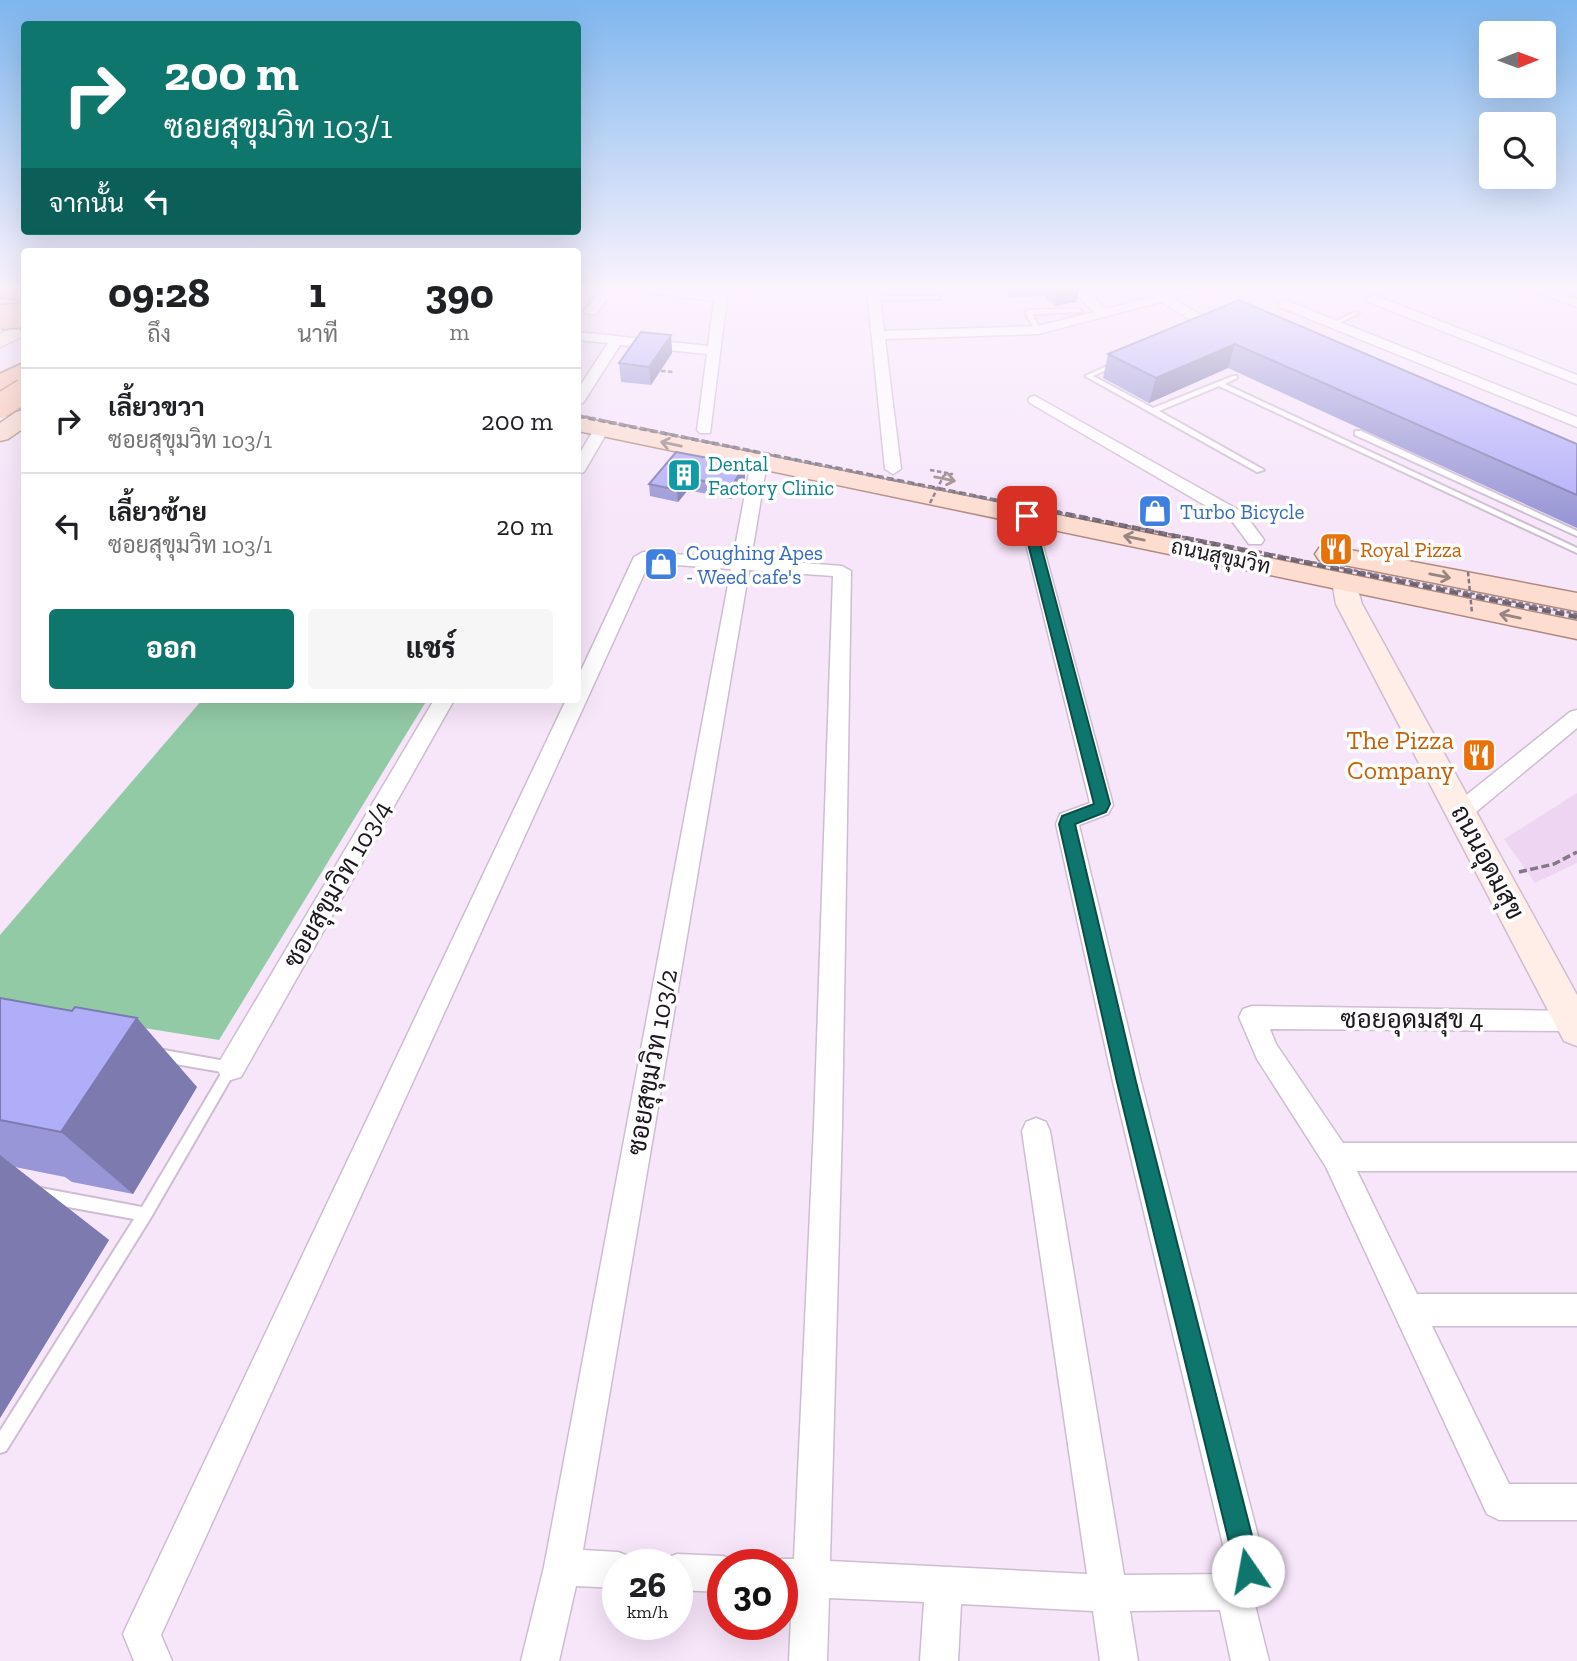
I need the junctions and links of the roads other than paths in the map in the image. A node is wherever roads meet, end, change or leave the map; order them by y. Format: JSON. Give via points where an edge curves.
{"nodes":[{"id":1,"x":604,"y":367,"type":"edge"},
{"id":2,"x":712,"y":367,"type":"edge"},
{"id":3,"x":882,"y":367,"type":"edge"},
{"id":4,"x":1112,"y":367,"type":"edge"},
{"id":5,"x":1439,"y":367,"type":"edge"},
{"id":6,"x":1543,"y":367,"type":"edge"},
{"id":7,"x":21,"y":372,"type":"edge"},
{"id":8,"x":1235,"y":377,"type":"dead end"},
{"id":9,"x":1577,"y":380,"type":"edge"},
{"id":10,"x":21,"y":381,"type":"edge"},
{"id":11,"x":0,"y":384,"type":"edge"},
{"id":12,"x":21,"y":384,"type":"edge"},
{"id":13,"x":1219,"y":384,"type":"junction"},
{"id":14,"x":0,"y":392,"type":"edge"},
{"id":15,"x":21,"y":393,"type":"edge"},
{"id":16,"x":1035,"y":400,"type":"dead end"},
{"id":17,"x":21,"y":403,"type":"edge"},
{"id":18,"x":0,"y":406,"type":"edge"},
{"id":19,"x":1153,"y":411,"type":"junction"},
{"id":20,"x":583,"y":414,"type":"edge"},
{"id":21,"x":0,"y":415,"type":"edge"},
{"id":22,"x":21,"y":419,"type":"edge"},
{"id":23,"x":1577,"y":422,"type":"edge"},
{"id":24,"x":705,"y":430,"type":"junction"},
{"id":25,"x":1358,"y":433,"type":"dead end"},
{"id":26,"x":0,"y":434,"type":"edge"},
{"id":27,"x":581,"y":436,"type":"edge"},
{"id":28,"x":759,"y":462,"type":"junction"},
{"id":29,"x":1260,"y":470,"type":"dead end"},
{"id":30,"x":889,"y":478,"type":"junction"},
{"id":31,"x":1027,"y":516,"type":"junction"},
{"id":32,"x":1577,"y":534,"type":"edge"},
{"id":33,"x":1255,"y":540,"type":"junction"},
{"id":34,"x":1577,"y":551,"type":"edge"},
{"id":35,"x":741,"y":564,"type":"junction"},
{"id":36,"x":1347,"y":570,"type":"junction"},
{"id":37,"x":1577,"y":602,"type":"edge"},
{"id":38,"x":1577,"y":630,"type":"edge"},
{"id":39,"x":581,"y":689,"type":"edge"},
{"id":40,"x":442,"y":703,"type":"edge"},
{"id":41,"x":575,"y":703,"type":"edge"},
{"id":42,"x":1577,"y":718,"type":"edge"},
{"id":43,"x":1462,"y":811,"type":"junction"},
{"id":44,"x":1574,"y":1025,"type":"edge"},
{"id":45,"x":149,"y":1053,"type":"dead end"},
{"id":46,"x":231,"y":1068,"type":"junction"},
{"id":47,"x":1036,"y":1131,"type":"dead end"},
{"id":48,"x":1336,"y":1157,"type":"junction"},
{"id":49,"x":1577,"y":1157,"type":"edge"},
{"id":50,"x":26,"y":1192,"type":"dead end"},
{"id":51,"x":145,"y":1214,"type":"junction"},
{"id":52,"x":1407,"y":1310,"type":"junction"},
{"id":53,"x":1577,"y":1310,"type":"edge"},
{"id":54,"x":0,"y":1445,"type":"edge"},
{"id":55,"x":1577,"y":1502,"type":"edge"},
{"id":56,"x":798,"y":1562,"type":"edge"},
{"id":57,"x":562,"y":1567,"type":"junction"},
{"id":58,"x":602,"y":1569,"type":"edge"},
{"id":59,"x":798,"y":1577,"type":"edge"},
{"id":60,"x":798,"y":1585,"type":"edge"},
{"id":61,"x":944,"y":1585,"type":"junction"},
{"id":62,"x":1241,"y":1589,"type":"junction"},
{"id":63,"x":1109,"y":1593,"type":"junction"},
{"id":64,"x":153,"y":1661,"type":"edge"},
{"id":65,"x":540,"y":1661,"type":"edge"},
{"id":66,"x":808,"y":1661,"type":"edge"},
{"id":67,"x":939,"y":1661,"type":"edge"},
{"id":68,"x":1119,"y":1661,"type":"edge"},
{"id":69,"x":1250,"y":1661,"type":"edge"}],
"edges":[{"from":1,"to":20,"type":"street"},
{"from":2,"to":24,"type":"street"},
{"from":3,"to":30,"type":"street"},
{"from":4,"to":19,"type":"lane","via":[[1088,376]]},
{"from":5,"to":23,"type":"street"},
{"from":6,"to":9,"type":"street"},
{"from":7,"to":11,"type":"highway"},
{"from":8,"to":13,"type":"lane"},
{"from":10,"to":14,"type":"highway"},
{"from":12,"to":21,"type":"main road"},
{"from":13,"to":19,"type":"lane"},
{"from":13,"to":34,"type":"lane"},
{"from":15,"to":18,"type":"highway","bridge":true},
{"from":16,"to":33,"type":"street","via":[[1238,517]]},
{"from":17,"to":21,"type":"highway"},
{"from":19,"to":29,"type":"lane"},
{"from":20,"to":24,"type":"main road","name":"ถนนสุขุมวิท"},
{"from":20,"to":27,"type":"street"},
{"from":28,"to":20,"type":"main road","name":"ถนนสุขุมวิท","one_way":true},
{"from":22,"to":26,"type":"main road"},
{"from":24,"to":30,"type":"main road","name":"ถนนสุขุมวิท"},
{"from":25,"to":32,"type":"lane"},
{"from":28,"to":30,"type":"main road","name":"ถนนสุขุมวิท"},
{"from":28,"to":35,"type":"street","name":"ซอยสุขุมวิท 103/2"},
{"from":30,"to":31,"type":"main road","name":"ถนนสุขุมวิท"},
{"from":30,"to":33,"type":"main road","name":"ถนนสุขุมวิท","one_way":true},
{"from":36,"to":31,"type":"main road","name":"ถนนสุขุมวิท","one_way":true},
{"from":31,"to":62,"type":"street","via":[[1102,804],[1067,824],[1243,1545],[1248,1571]]},
{"from":33,"to":36,"type":"main road","name":"ถนนสุขุมวิท"},
{"from":35,"to":39,"type":"street","via":[[643,557]]},
{"from":35,"to":56,"type":"street","via":[[842,571],[828,1126]]},
{"from":35,"to":57,"type":"street","name":"ซอยสุขุมวิท 103/2"},
{"from":36,"to":37,"type":"main road","name":"ถนนสุขุมวิท","one_way":true},
{"from":38,"to":36,"type":"main road","name":"ถนนสุขุมวิท","one_way":true},
{"from":36,"to":43,"type":"main road","name":"ถนนอุดมสุข","via":[[1349,604]]},
{"from":40,"to":46,"type":"street","name":"ซอยสุขุมวิท 103/4"},
{"from":41,"to":64,"type":"street","via":[[142,1633]]},
{"from":42,"to":43,"type":"street"},
{"from":43,"to":44,"type":"main road","name":"ถนนอุดมสุข"},
{"from":44,"to":48,"type":"street","name":"ซอยอุดมสุข 4","via":[[1252,1017],[1266,1051]]},
{"from":45,"to":46,"type":"lane"},
{"from":46,"to":51,"type":"lane"},
{"from":47,"to":63,"type":"street"},
{"from":48,"to":49,"type":"street"},
{"from":48,"to":52,"type":"street"},
{"from":50,"to":51,"type":"lane"},
{"from":51,"to":54,"type":"lane"},
{"from":52,"to":53,"type":"street"},
{"from":52,"to":55,"type":"street","via":[[1499,1502]]},
{"from":57,"to":58,"type":"street"},
{"from":57,"to":65,"type":"street","name":"ซอยสุขุมวิท 103/2"},
{"from":59,"to":61,"type":"street"},
{"from":60,"to":66,"type":"street"},
{"from":61,"to":63,"type":"street"},
{"from":61,"to":67,"type":"street"},
{"from":62,"to":63,"type":"street"},
{"from":62,"to":69,"type":"street"},
{"from":63,"to":68,"type":"street"}]}
